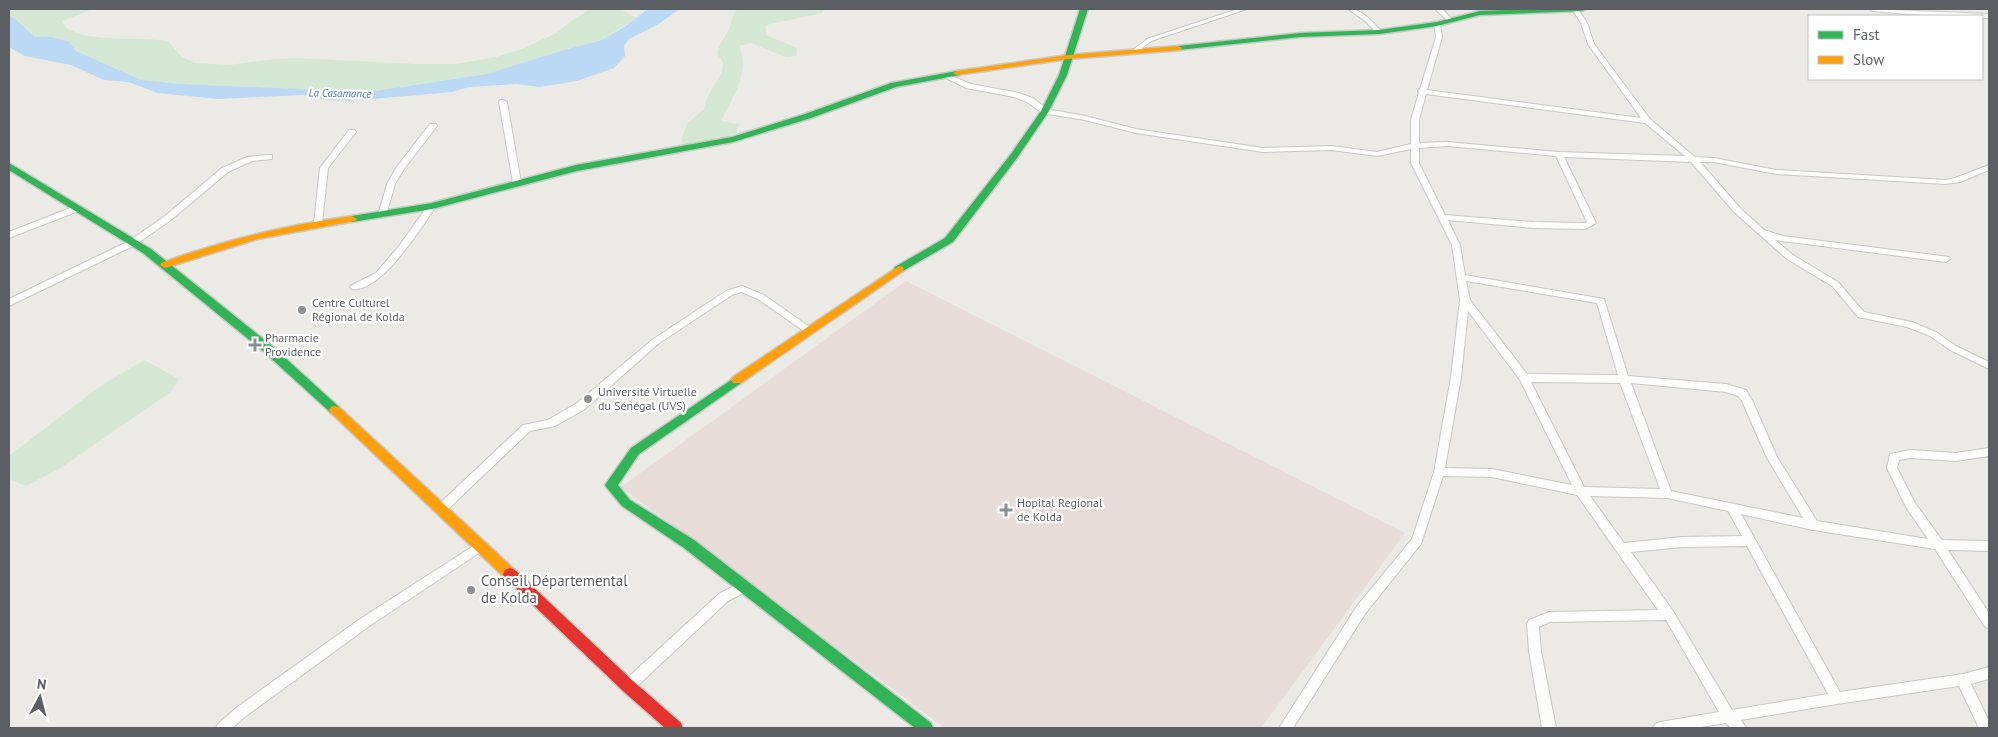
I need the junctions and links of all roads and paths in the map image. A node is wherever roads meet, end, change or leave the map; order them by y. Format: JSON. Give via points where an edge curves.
{"nodes":[{"id":1,"x":1084,"y":9,"type":"edge"},
{"id":2,"x":1244,"y":9,"type":"edge"},
{"id":3,"x":1351,"y":9,"type":"edge"},
{"id":4,"x":1438,"y":9,"type":"edge"},
{"id":5,"x":1575,"y":9,"type":"edge"},
{"id":6,"x":1582,"y":9,"type":"edge"},
{"id":7,"x":1872,"y":9,"type":"edge"},
{"id":8,"x":1941,"y":15,"type":"edge"},
{"id":9,"x":1450,"y":20,"type":"junction"},
{"id":10,"x":1437,"y":24,"type":"junction"},
{"id":11,"x":1379,"y":32,"type":"junction"},
{"id":12,"x":1133,"y":53,"type":"junction"},
{"id":13,"x":1068,"y":57,"type":"junction"},
{"id":14,"x":944,"y":75,"type":"junction"},
{"id":15,"x":1422,"y":91,"type":"junction"},
{"id":16,"x":503,"y":102,"type":"dead end"},
{"id":17,"x":1045,"y":111,"type":"junction"},
{"id":18,"x":1647,"y":121,"type":"junction"},
{"id":19,"x":433,"y":126,"type":"dead end"},
{"id":20,"x":352,"y":132,"type":"dead end"},
{"id":21,"x":1415,"y":146,"type":"junction"},
{"id":22,"x":1559,"y":154,"type":"junction"},
{"id":23,"x":269,"y":156,"type":"dead end"},
{"id":24,"x":1692,"y":158,"type":"junction"},
{"id":25,"x":1989,"y":168,"type":"edge"},
{"id":26,"x":12,"y":171,"type":"edge"},
{"id":27,"x":517,"y":183,"type":"junction"},
{"id":28,"x":432,"y":206,"type":"junction"},
{"id":29,"x":78,"y":208,"type":"junction"},
{"id":30,"x":382,"y":215,"type":"junction"},
{"id":31,"x":1443,"y":217,"type":"junction"},
{"id":32,"x":318,"y":223,"type":"junction"},
{"id":33,"x":1761,"y":232,"type":"junction"},
{"id":34,"x":9,"y":235,"type":"edge"},
{"id":35,"x":132,"y":243,"type":"junction"},
{"id":36,"x":1946,"y":259,"type":"dead end"},
{"id":37,"x":165,"y":265,"type":"junction"},
{"id":38,"x":1461,"y":277,"type":"junction"},
{"id":39,"x":355,"y":287,"type":"dead end"},
{"id":40,"x":1465,"y":300,"type":"junction"},
{"id":41,"x":9,"y":303,"type":"edge"},
{"id":42,"x":808,"y":330,"type":"junction"},
{"id":43,"x":1989,"y":366,"type":"edge"},
{"id":44,"x":1524,"y":378,"type":"junction"},
{"id":45,"x":1624,"y":379,"type":"junction"},
{"id":46,"x":1989,"y":452,"type":"edge"},
{"id":47,"x":1439,"y":472,"type":"junction"},
{"id":48,"x":1581,"y":491,"type":"junction"},
{"id":49,"x":1667,"y":494,"type":"junction"},
{"id":50,"x":442,"y":508,"type":"junction"},
{"id":51,"x":1732,"y":508,"type":"junction"},
{"id":52,"x":1813,"y":525,"type":"junction"},
{"id":53,"x":1750,"y":540,"type":"junction"},
{"id":54,"x":1939,"y":545,"type":"junction"},
{"id":55,"x":481,"y":546,"type":"junction"},
{"id":56,"x":1989,"y":546,"type":"edge"},
{"id":57,"x":1621,"y":548,"type":"junction"},
{"id":58,"x":743,"y":587,"type":"junction"},
{"id":59,"x":1669,"y":615,"type":"junction"},
{"id":60,"x":1989,"y":622,"type":"edge"},
{"id":61,"x":1989,"y":673,"type":"edge"},
{"id":62,"x":1963,"y":680,"type":"junction"},
{"id":63,"x":628,"y":686,"type":"junction"},
{"id":64,"x":1838,"y":698,"type":"junction"},
{"id":65,"x":1728,"y":716,"type":"junction"},
{"id":66,"x":223,"y":728,"type":"edge"},
{"id":67,"x":676,"y":728,"type":"edge"},
{"id":68,"x":926,"y":728,"type":"edge"},
{"id":69,"x":1286,"y":728,"type":"edge"},
{"id":70,"x":1549,"y":728,"type":"edge"},
{"id":71,"x":1660,"y":728,"type":"edge"},
{"id":72,"x":1739,"y":728,"type":"edge"},
{"id":73,"x":1986,"y":728,"type":"edge"}],
"edges":[{"from":1,"to":13,"type":"street"},
{"from":2,"to":12,"type":"street","via":[[1149,40]]},
{"from":3,"to":11,"type":"street"},
{"from":4,"to":9,"type":"street"},
{"from":5,"to":6,"type":"street"},
{"from":5,"to":9,"type":"street","via":[[1480,13]]},
{"from":5,"to":18,"type":"street","via":[[1591,44]]},
{"from":7,"to":8,"type":"street"},
{"from":9,"to":10,"type":"street"},
{"from":10,"to":11,"type":"street"},
{"from":10,"to":15,"type":"street","via":[[1439,37]]},
{"from":11,"to":12,"type":"street","via":[[1300,35]]},
{"from":12,"to":13,"type":"street"},
{"from":13,"to":14,"type":"street"},
{"from":13,"to":17,"type":"street"},
{"from":14,"to":17,"type":"street","via":[[969,86],[1016,95]]},
{"from":14,"to":27,"type":"street","via":[[894,85],[733,139],[576,168]]},
{"from":15,"to":18,"type":"street"},
{"from":15,"to":21,"type":"street","via":[[1414,120]]},
{"from":16,"to":27,"type":"street"},
{"from":17,"to":21,"type":"street","via":[[1136,131],[1263,150],[1332,148],[1377,154]]},
{"from":17,"to":42,"type":"street","via":[[949,240],[895,271]]},
{"from":18,"to":24,"type":"street"},
{"from":19,"to":30,"type":"street","via":[[400,168],[391,184]]},
{"from":20,"to":32,"type":"street","via":[[324,168]]},
{"from":21,"to":22,"type":"street","via":[[1447,144]]},
{"from":21,"to":31,"type":"street","via":[[1415,164]]},
{"from":22,"to":24,"type":"street"},
{"from":22,"to":31,"type":"street","via":[[1592,223],[1585,226],[1533,225]]},
{"from":23,"to":35,"type":"street","via":[[244,161],[225,170],[168,218]]},
{"from":24,"to":25,"type":"street","via":[[1776,172],[1935,181],[1957,180]]},
{"from":24,"to":33,"type":"street","via":[[1737,210]]},
{"from":26,"to":29,"type":"street"},
{"from":27,"to":28,"type":"street"},
{"from":28,"to":30,"type":"street"},
{"from":28,"to":39,"type":"street","via":[[379,275]]},
{"from":29,"to":34,"type":"street"},
{"from":29,"to":35,"type":"street"},
{"from":30,"to":32,"type":"street"},
{"from":31,"to":38,"type":"street","via":[[1456,245]]},
{"from":32,"to":37,"type":"street","via":[[211,248]]},
{"from":33,"to":36,"type":"street","via":[[1782,240]]},
{"from":33,"to":43,"type":"street","via":[[1790,257],[1835,284],[1861,315],[1910,324]]},
{"from":35,"to":37,"type":"street"},
{"from":35,"to":41,"type":"street"},
{"from":37,"to":50,"type":"street","via":[[267,348]]},
{"from":38,"to":40,"type":"street"},
{"from":38,"to":45,"type":"street","via":[[1601,301]]},
{"from":40,"to":44,"type":"street"},
{"from":40,"to":47,"type":"street","via":[[1456,377]]},
{"from":42,"to":50,"type":"street","via":[[761,297],[742,289],[729,293],[654,342],[581,406],[551,422],[527,428]]},
{"from":42,"to":58,"type":"street","via":[[635,451],[612,486],[626,503],[689,544]]},
{"from":44,"to":45,"type":"street"},
{"from":44,"to":48,"type":"street"},
{"from":45,"to":49,"type":"street"},
{"from":45,"to":52,"type":"street","via":[[1726,388],[1742,393],[1748,400],[1772,458]]},
{"from":46,"to":54,"type":"street","via":[[1956,458],[1910,454],[1894,457],[1892,468],[1911,506]]},
{"from":47,"to":48,"type":"street","via":[[1492,473]]},
{"from":47,"to":69,"type":"street","via":[[1417,541],[1361,610]]},
{"from":48,"to":49,"type":"street"},
{"from":48,"to":57,"type":"street"},
{"from":49,"to":51,"type":"street"},
{"from":50,"to":55,"type":"street"},
{"from":51,"to":52,"type":"street"},
{"from":51,"to":53,"type":"street"},
{"from":52,"to":54,"type":"street"},
{"from":53,"to":57,"type":"street"},
{"from":53,"to":64,"type":"street"},
{"from":54,"to":56,"type":"street"},
{"from":54,"to":60,"type":"street"},
{"from":55,"to":63,"type":"street"},
{"from":55,"to":66,"type":"street","via":[[364,623]]},
{"from":57,"to":59,"type":"street"},
{"from":58,"to":63,"type":"street","via":[[724,597]]},
{"from":58,"to":68,"type":"street"},
{"from":59,"to":65,"type":"street"},
{"from":59,"to":70,"type":"street","via":[[1549,617],[1534,624],[1535,651]]},
{"from":61,"to":62,"type":"street"},
{"from":62,"to":64,"type":"street"},
{"from":62,"to":73,"type":"street"},
{"from":63,"to":67,"type":"street"},
{"from":64,"to":65,"type":"street"},
{"from":65,"to":71,"type":"street"},
{"from":65,"to":72,"type":"street"}]}
